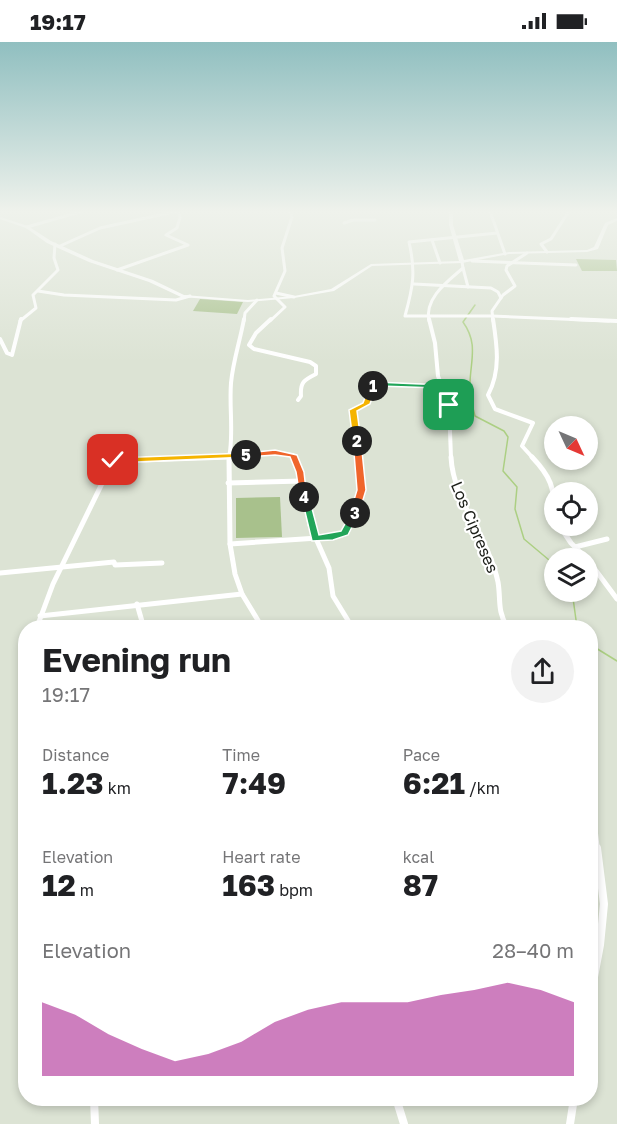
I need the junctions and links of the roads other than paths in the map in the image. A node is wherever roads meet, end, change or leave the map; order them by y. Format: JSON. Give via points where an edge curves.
{"nodes":[{"id":1,"x":54,"y":261,"type":"edge"},
{"id":2,"x":97,"y":261,"type":"edge"},
{"id":3,"x":142,"y":261,"type":"edge"},
{"id":4,"x":284,"y":261,"type":"edge"},
{"id":5,"x":467,"y":261,"type":"edge"},
{"id":6,"x":479,"y":261,"type":"edge"},
{"id":7,"x":516,"y":261,"type":"edge"},
{"id":8,"x":462,"y":262,"type":"junction"},
{"id":9,"x":440,"y":263,"type":"joint"},
{"id":10,"x":414,"y":264,"type":"junction"},
{"id":11,"x":512,"y":264,"type":"junction"},
{"id":12,"x":576,"y":265,"type":"dead end"},
{"id":13,"x":463,"y":268,"type":"junction"},
{"id":14,"x":117,"y":270,"type":"junction"},
{"id":15,"x":414,"y":284,"type":"junction"},
{"id":16,"x":443,"y":285,"type":"junction"},
{"id":17,"x":468,"y":286,"type":"junction"},
{"id":18,"x":38,"y":291,"type":"junction"},
{"id":19,"x":190,"y":296,"type":"junction"},
{"id":20,"x":277,"y":296,"type":"junction"},
{"id":21,"x":501,"y":298,"type":"junction"},
{"id":22,"x":257,"y":300,"type":"junction"},
{"id":23,"x":428,"y":316,"type":"junction"},
{"id":24,"x":492,"y":316,"type":"junction"},
{"id":25,"x":617,"y":321,"type":"edge"},
{"id":26,"x":0,"y":339,"type":"edge"},
{"id":27,"x":440,"y":386,"type":"junction"},
{"id":28,"x":298,"y":400,"type":"dead end"},
{"id":29,"x":229,"y":457,"type":"junction"},
{"id":30,"x":302,"y":481,"type":"junction"},
{"id":31,"x":550,"y":482,"type":"edge"},
{"id":32,"x":228,"y":483,"type":"junction"},
{"id":33,"x":566,"y":536,"type":"edge"},
{"id":34,"x":315,"y":538,"type":"junction"},
{"id":35,"x":607,"y":539,"type":"dead end"},
{"id":36,"x":230,"y":544,"type":"junction"},
{"id":37,"x":574,"y":547,"type":"joint"},
{"id":38,"x":162,"y":562,"type":"dead end"},
{"id":39,"x":62,"y":567,"type":"junction"},
{"id":40,"x":0,"y":573,"type":"edge"},
{"id":41,"x":598,"y":573,"type":"edge"},
{"id":42,"x":242,"y":594,"type":"junction"},
{"id":43,"x":617,"y":598,"type":"edge"},
{"id":44,"x":137,"y":604,"type":"junction"},
{"id":45,"x":40,"y":616,"type":"junction"},
{"id":46,"x":39,"y":620,"type":"edge"},
{"id":47,"x":142,"y":620,"type":"edge"},
{"id":48,"x":258,"y":620,"type":"edge"},
{"id":49,"x":348,"y":620,"type":"edge"},
{"id":50,"x":503,"y":620,"type":"edge"},
{"id":51,"x":598,"y":856,"type":"edge"},
{"id":52,"x":598,"y":935,"type":"edge"},
{"id":53,"x":94,"y":1106,"type":"edge"},
{"id":54,"x":399,"y":1106,"type":"edge"},
{"id":55,"x":573,"y":1106,"type":"edge"},
{"id":56,"x":95,"y":1124,"type":"edge"},
{"id":57,"x":405,"y":1124,"type":"edge"},
{"id":58,"x":570,"y":1124,"type":"edge"}],
"edges":[{"from":1,"to":18,"type":"street","via":[[58,270]]},
{"from":2,"to":14,"type":"main road"},
{"from":3,"to":14,"type":"street"},
{"from":4,"to":20,"type":"street","via":[[285,271]]},
{"from":5,"to":8,"type":"main road"},
{"from":6,"to":11,"type":"street"},
{"from":7,"to":11,"type":"street"},
{"from":8,"to":9,"type":"main road"},
{"from":8,"to":13,"type":"street"},
{"from":9,"to":10,"type":"main road"},
{"from":10,"to":15,"type":"street"},
{"from":10,"to":20,"type":"main road","via":[[371,265],[332,290]]},
{"from":11,"to":12,"type":"street"},
{"from":11,"to":21,"type":"street","via":[[506,270],[515,286]]},
{"from":13,"to":16,"type":"street"},
{"from":13,"to":17,"type":"street"},
{"from":14,"to":19,"type":"main road"},
{"from":15,"to":16,"type":"street"},
{"from":15,"to":23,"type":"street","via":[[405,316]]},
{"from":16,"to":17,"type":"street"},
{"from":16,"to":23,"type":"street","via":[[433,298]]},
{"from":17,"to":21,"type":"street","via":[[495,290]]},
{"from":18,"to":19,"type":"street","via":[[64,296],[176,300]]},
{"from":18,"to":26,"type":"street","via":[[32,297],[36,308],[21,318],[12,355]]},
{"from":19,"to":22,"type":"main road"},
{"from":20,"to":22,"type":"main road"},
{"from":20,"to":28,"type":"street","via":[[285,305],[284,310],[256,333],[249,346],[316,366],[316,374],[300,385]]},
{"from":21,"to":24,"type":"street"},
{"from":22,"to":29,"type":"street","via":[[245,313],[236,349]]},
{"from":23,"to":24,"type":"street"},
{"from":23,"to":27,"type":"street","name":"Los Cipreses"},
{"from":24,"to":25,"type":"street"},
{"from":24,"to":31,"type":"street","via":[[498,353],[495,384],[488,394],[495,409],[533,423],[522,446]]},
{"from":27,"to":34,"type":"street","via":[[374,384],[366,404],[353,410],[360,467],[358,508],[345,533]]},
{"from":27,"to":50,"type":"street","name":"Los Cipreses","via":[[449,405],[452,474],[493,566]]},
{"from":29,"to":30,"type":"street","via":[[293,455]]},
{"from":29,"to":32,"type":"street"},
{"from":29,"to":39,"type":"street","via":[[113,460]]},
{"from":30,"to":32,"type":"street"},
{"from":30,"to":34,"type":"street"},
{"from":32,"to":36,"type":"street"},
{"from":33,"to":37,"type":"street"},
{"from":34,"to":36,"type":"street"},
{"from":34,"to":49,"type":"street","via":[[329,568],[333,596]]},
{"from":35,"to":37,"type":"street"},
{"from":36,"to":42,"type":"street"},
{"from":38,"to":39,"type":"street"},
{"from":39,"to":40,"type":"street"},
{"from":39,"to":45,"type":"street"},
{"from":41,"to":43,"type":"street"},
{"from":42,"to":44,"type":"street"},
{"from":42,"to":48,"type":"street"},
{"from":44,"to":45,"type":"street"},
{"from":44,"to":47,"type":"street"},
{"from":45,"to":46,"type":"street"},
{"from":51,"to":52,"type":"street","via":[[604,904]]},
{"from":53,"to":56,"type":"street"},
{"from":54,"to":57,"type":"street"},
{"from":55,"to":58,"type":"street"}]}
